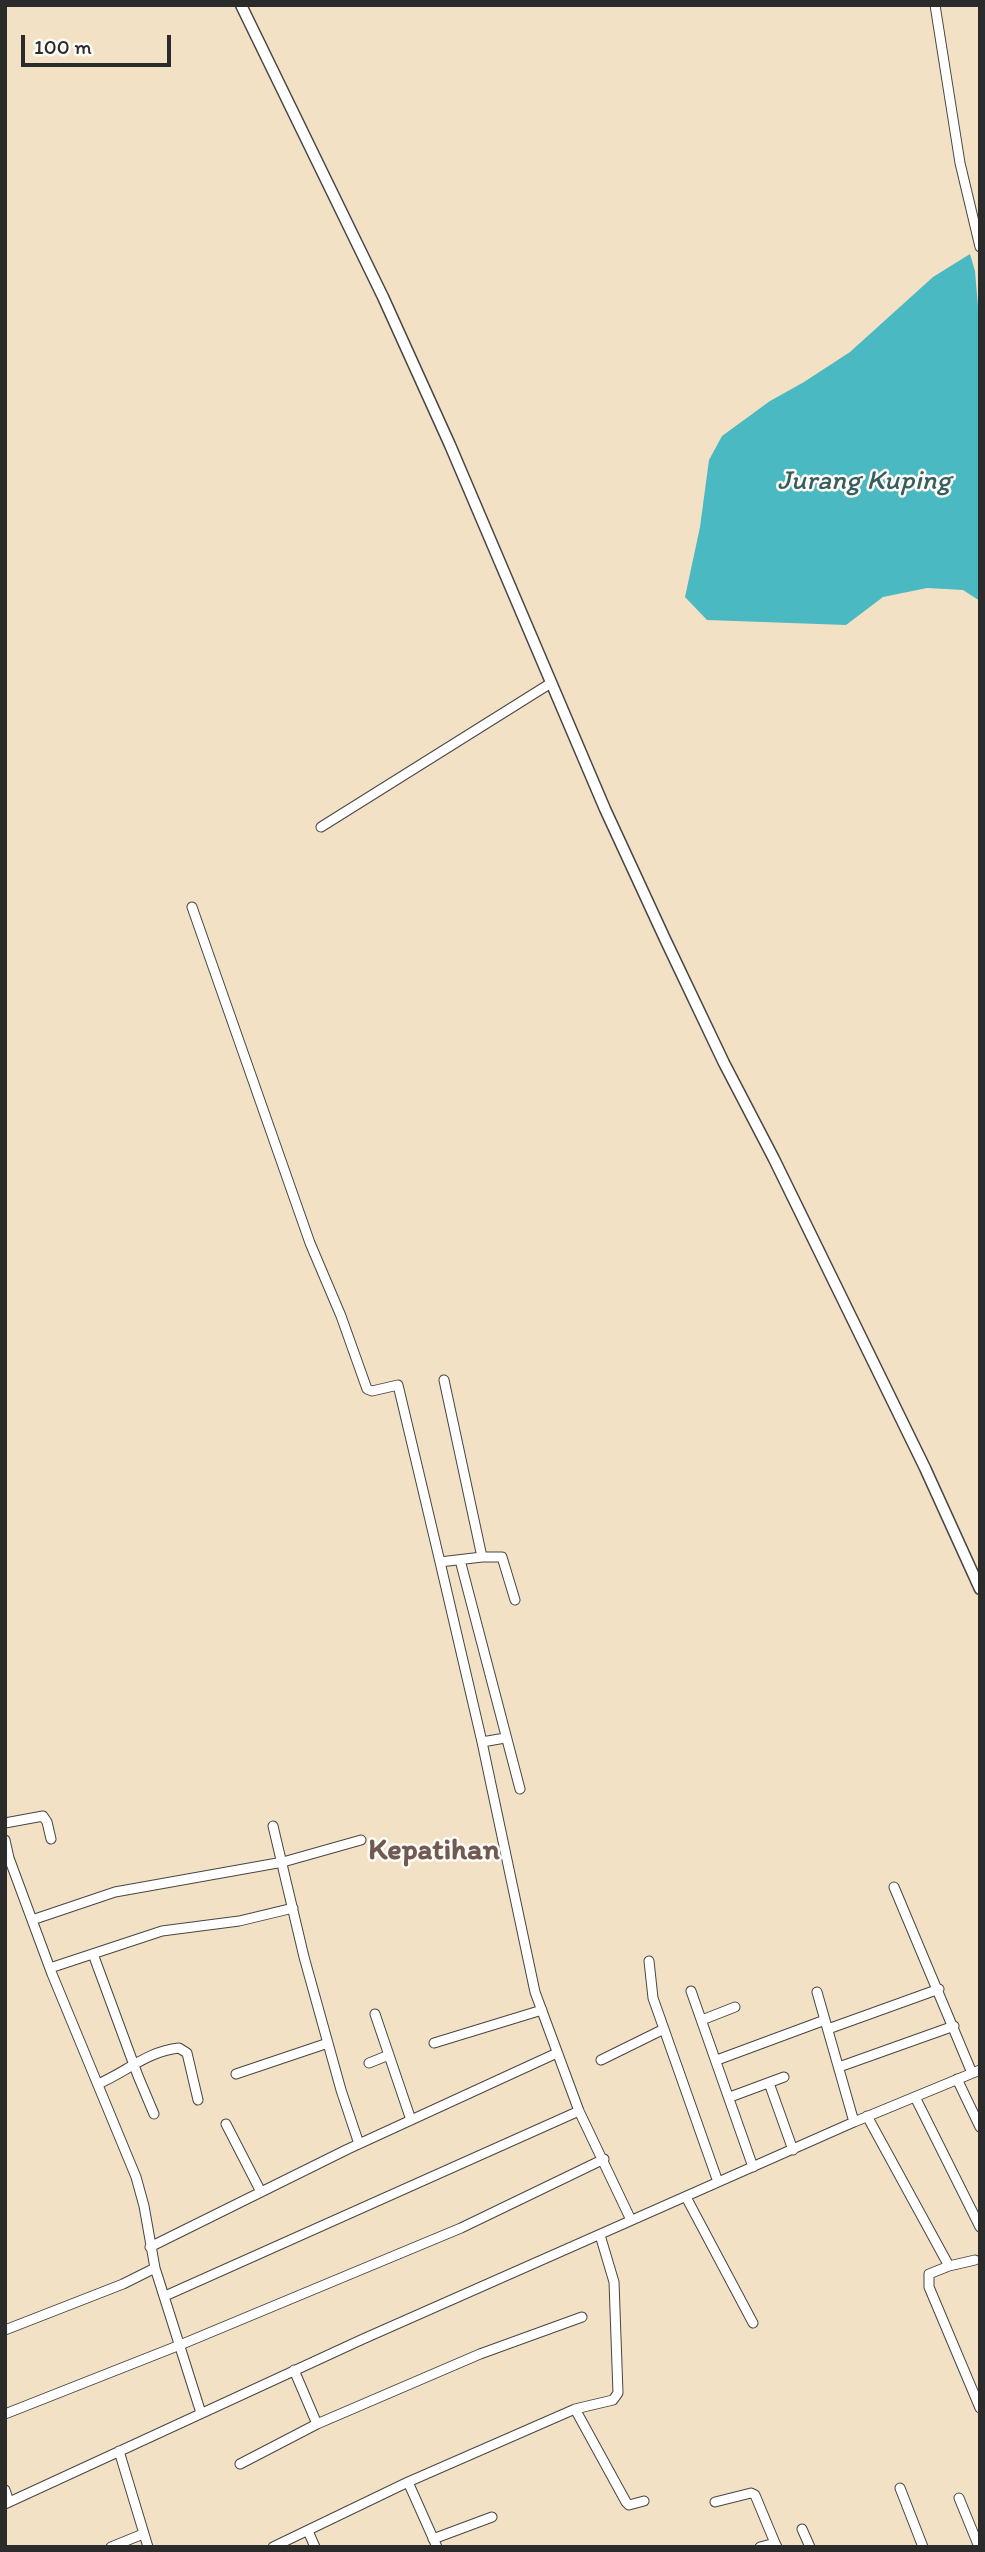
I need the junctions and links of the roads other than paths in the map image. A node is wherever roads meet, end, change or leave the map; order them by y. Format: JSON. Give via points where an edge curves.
{"nodes":[{"id":1,"x":241,"y":5,"type":"edge"},
{"id":2,"x":935,"y":5,"type":"edge"},
{"id":3,"x":980,"y":247,"type":"edge"},
{"id":4,"x":551,"y":683,"type":"junction"},
{"id":5,"x":321,"y":827,"type":"dead end"},
{"id":6,"x":192,"y":907,"type":"dead end"},
{"id":7,"x":444,"y":1380,"type":"dead end"},
{"id":8,"x":482,"y":1557,"type":"junction"},
{"id":9,"x":460,"y":1560,"type":"junction"},
{"id":10,"x":440,"y":1562,"type":"junction"},
{"id":11,"x":980,"y":1589,"type":"edge"},
{"id":12,"x":515,"y":1600,"type":"dead end"},
{"id":13,"x":505,"y":1738,"type":"junction"},
{"id":14,"x":482,"y":1742,"type":"junction"},
{"id":15,"x":520,"y":1789,"type":"dead end"},
{"id":16,"x":5,"y":1824,"type":"edge"},
{"id":17,"x":273,"y":1826,"type":"dead end"},
{"id":18,"x":51,"y":1839,"type":"dead end"},
{"id":19,"x":5,"y":1840,"type":"edge"},
{"id":20,"x":361,"y":1840,"type":"dead end"},
{"id":21,"x":7,"y":1858,"type":"edge"},
{"id":22,"x":283,"y":1862,"type":"junction"},
{"id":23,"x":894,"y":1886,"type":"dead end"},
{"id":24,"x":293,"y":1908,"type":"junction"},
{"id":25,"x":32,"y":1920,"type":"junction"},
{"id":26,"x":93,"y":1954,"type":"junction"},
{"id":27,"x":649,"y":1961,"type":"dead end"},
{"id":28,"x":50,"y":1968,"type":"junction"},
{"id":29,"x":939,"y":1989,"type":"junction"},
{"id":30,"x":691,"y":1992,"type":"dead end"},
{"id":31,"x":817,"y":1992,"type":"dead end"},
{"id":32,"x":735,"y":2007,"type":"dead end"},
{"id":33,"x":542,"y":2010,"type":"junction"},
{"id":34,"x":376,"y":2014,"type":"dead end"},
{"id":35,"x":702,"y":2020,"type":"junction"},
{"id":36,"x":826,"y":2025,"type":"junction"},
{"id":37,"x":954,"y":2026,"type":"junction"},
{"id":38,"x":664,"y":2029,"type":"junction"},
{"id":39,"x":327,"y":2042,"type":"junction"},
{"id":40,"x":434,"y":2043,"type":"dead end"},
{"id":41,"x":557,"y":2053,"type":"junction"},
{"id":42,"x":390,"y":2055,"type":"junction"},
{"id":43,"x":601,"y":2060,"type":"dead end"},
{"id":44,"x":716,"y":2060,"type":"junction"},
{"id":45,"x":369,"y":2063,"type":"dead end"},
{"id":46,"x":134,"y":2064,"type":"junction"},
{"id":47,"x":839,"y":2067,"type":"junction"},
{"id":48,"x":976,"y":2071,"type":"edge"},
{"id":49,"x":236,"y":2074,"type":"dead end"},
{"id":50,"x":784,"y":2077,"type":"dead end"},
{"id":51,"x":957,"y":2079,"type":"junction"},
{"id":52,"x":769,"y":2083,"type":"junction"},
{"id":53,"x":98,"y":2084,"type":"junction"},
{"id":54,"x":730,"y":2097,"type":"junction"},
{"id":55,"x":915,"y":2097,"type":"junction"},
{"id":56,"x":198,"y":2100,"type":"dead end"},
{"id":57,"x":579,"y":2111,"type":"junction"},
{"id":58,"x":154,"y":2114,"type":"dead end"},
{"id":59,"x":867,"y":2116,"type":"junction"},
{"id":60,"x":411,"y":2120,"type":"junction"},
{"id":61,"x":854,"y":2122,"type":"junction"},
{"id":62,"x":226,"y":2124,"type":"dead end"},
{"id":63,"x":980,"y":2127,"type":"edge"},
{"id":64,"x":359,"y":2144,"type":"junction"},
{"id":65,"x":793,"y":2150,"type":"junction"},
{"id":66,"x":604,"y":2159,"type":"junction"},
{"id":67,"x":753,"y":2167,"type":"junction"},
{"id":68,"x":718,"y":2182,"type":"junction"},
{"id":69,"x":261,"y":2192,"type":"junction"},
{"id":70,"x":686,"y":2197,"type":"junction"},
{"id":71,"x":631,"y":2220,"type":"junction"},
{"id":72,"x":980,"y":2227,"type":"edge"},
{"id":73,"x":600,"y":2235,"type":"junction"},
{"id":74,"x":150,"y":2246,"type":"junction"},
{"id":75,"x":978,"y":2263,"type":"edge"},
{"id":76,"x":949,"y":2266,"type":"junction"},
{"id":77,"x":155,"y":2268,"type":"junction"},
{"id":78,"x":165,"y":2296,"type":"junction"},
{"id":79,"x":582,"y":2317,"type":"dead end"},
{"id":80,"x":753,"y":2323,"type":"dead end"},
{"id":81,"x":5,"y":2330,"type":"edge"},
{"id":82,"x":180,"y":2345,"type":"junction"},
{"id":83,"x":294,"y":2370,"type":"junction"},
{"id":84,"x":980,"y":2408,"type":"edge"},
{"id":85,"x":575,"y":2409,"type":"junction"},
{"id":86,"x":201,"y":2413,"type":"junction"},
{"id":87,"x":5,"y":2414,"type":"edge"},
{"id":88,"x":317,"y":2424,"type":"junction"},
{"id":89,"x":120,"y":2451,"type":"junction"},
{"id":90,"x":240,"y":2464,"type":"dead end"},
{"id":91,"x":408,"y":2482,"type":"junction"},
{"id":92,"x":900,"y":2488,"type":"dead end"},
{"id":93,"x":5,"y":2490,"type":"edge"},
{"id":94,"x":959,"y":2498,"type":"dead end"},
{"id":95,"x":644,"y":2501,"type":"dead end"},
{"id":96,"x":715,"y":2502,"type":"dead end"},
{"id":97,"x":7,"y":2503,"type":"edge"},
{"id":98,"x":492,"y":2517,"type":"dead end"},
{"id":99,"x":802,"y":2529,"type":"dead end"},
{"id":100,"x":308,"y":2531,"type":"junction"},
{"id":101,"x":143,"y":2534,"type":"junction"},
{"id":102,"x":435,"y":2543,"type":"edge"},
{"id":103,"x":776,"y":2545,"type":"edge"},
{"id":104,"x":111,"y":2547,"type":"edge"},
{"id":105,"x":148,"y":2547,"type":"edge"},
{"id":106,"x":273,"y":2547,"type":"edge"},
{"id":107,"x":315,"y":2547,"type":"edge"},
{"id":108,"x":760,"y":2547,"type":"edge"},
{"id":109,"x":810,"y":2547,"type":"edge"},
{"id":110,"x":923,"y":2547,"type":"edge"},
{"id":111,"x":979,"y":2547,"type":"edge"}],
"edges":[{"from":1,"to":4,"type":"street","via":[[383,298]]},
{"from":2,"to":3,"type":"street","via":[[960,163]]},
{"from":4,"to":5,"type":"street"},
{"from":4,"to":11,"type":"street","via":[[665,940]]},
{"from":6,"to":10,"type":"street","via":[[310,1243],[367,1389],[398,1385]]},
{"from":7,"to":8,"type":"street"},
{"from":8,"to":9,"type":"street"},
{"from":8,"to":12,"type":"street","via":[[502,1557]]},
{"from":9,"to":10,"type":"street"},
{"from":9,"to":13,"type":"street"},
{"from":10,"to":14,"type":"street"},
{"from":13,"to":14,"type":"street"},
{"from":13,"to":15,"type":"street"},
{"from":14,"to":33,"type":"street"},
{"from":16,"to":18,"type":"street","via":[[43,1816]]},
{"from":17,"to":22,"type":"street"},
{"from":19,"to":21,"type":"street"},
{"from":20,"to":22,"type":"street"},
{"from":21,"to":25,"type":"street"},
{"from":22,"to":24,"type":"street"},
{"from":22,"to":25,"type":"street","via":[[139,1886]]},
{"from":23,"to":29,"type":"street"},
{"from":24,"to":26,"type":"street","via":[[162,1931]]},
{"from":24,"to":39,"type":"street"},
{"from":25,"to":28,"type":"street"},
{"from":26,"to":28,"type":"street"},
{"from":26,"to":46,"type":"street"},
{"from":27,"to":38,"type":"street","via":[[653,1998]]},
{"from":28,"to":53,"type":"street"},
{"from":29,"to":36,"type":"street"},
{"from":29,"to":37,"type":"street"},
{"from":30,"to":35,"type":"street"},
{"from":31,"to":36,"type":"street"},
{"from":32,"to":35,"type":"street"},
{"from":33,"to":40,"type":"street"},
{"from":33,"to":41,"type":"street"},
{"from":34,"to":42,"type":"street"},
{"from":35,"to":44,"type":"street"},
{"from":36,"to":44,"type":"street"},
{"from":36,"to":47,"type":"street"},
{"from":37,"to":47,"type":"street"},
{"from":37,"to":48,"type":"street"},
{"from":38,"to":43,"type":"street"},
{"from":38,"to":68,"type":"street"},
{"from":39,"to":49,"type":"street"},
{"from":39,"to":64,"type":"street"},
{"from":41,"to":57,"type":"street"},
{"from":41,"to":60,"type":"street"},
{"from":42,"to":45,"type":"street"},
{"from":42,"to":60,"type":"street"},
{"from":44,"to":54,"type":"street"},
{"from":46,"to":53,"type":"street"},
{"from":46,"to":56,"type":"street","via":[[183,2049]]},
{"from":46,"to":58,"type":"street"},
{"from":47,"to":61,"type":"street"},
{"from":48,"to":51,"type":"street"},
{"from":50,"to":52,"type":"street"},
{"from":51,"to":55,"type":"street"},
{"from":51,"to":63,"type":"street"},
{"from":52,"to":54,"type":"street"},
{"from":52,"to":65,"type":"street"},
{"from":53,"to":74,"type":"street","via":[[136,2177]]},
{"from":54,"to":67,"type":"street"},
{"from":55,"to":59,"type":"street"},
{"from":55,"to":72,"type":"street"},
{"from":57,"to":66,"type":"street"},
{"from":57,"to":78,"type":"street"},
{"from":59,"to":61,"type":"street"},
{"from":59,"to":76,"type":"street"},
{"from":60,"to":64,"type":"street"},
{"from":61,"to":65,"type":"street"},
{"from":62,"to":69,"type":"street"},
{"from":64,"to":69,"type":"street"},
{"from":65,"to":67,"type":"street"},
{"from":66,"to":71,"type":"street"},
{"from":66,"to":82,"type":"street","via":[[461,2228]]},
{"from":67,"to":68,"type":"street"},
{"from":68,"to":70,"type":"street"},
{"from":69,"to":74,"type":"street"},
{"from":70,"to":71,"type":"street"},
{"from":70,"to":80,"type":"street"},
{"from":71,"to":73,"type":"street"},
{"from":73,"to":83,"type":"street"},
{"from":73,"to":85,"type":"street","via":[[614,2282],[618,2393],[612,2400]]},
{"from":74,"to":77,"type":"street"},
{"from":75,"to":76,"type":"street"},
{"from":76,"to":84,"type":"street","via":[[929,2274],[929,2287]]},
{"from":77,"to":78,"type":"street"},
{"from":77,"to":81,"type":"street"},
{"from":78,"to":82,"type":"street"},
{"from":79,"to":88,"type":"street","via":[[480,2354]]},
{"from":82,"to":86,"type":"street"},
{"from":82,"to":87,"type":"street"},
{"from":83,"to":86,"type":"street"},
{"from":83,"to":88,"type":"street"},
{"from":85,"to":91,"type":"street"},
{"from":85,"to":95,"type":"street","via":[[626,2502]]},
{"from":86,"to":89,"type":"street"},
{"from":88,"to":90,"type":"street"},
{"from":89,"to":97,"type":"street"},
{"from":89,"to":101,"type":"street"},
{"from":91,"to":100,"type":"street"},
{"from":91,"to":102,"type":"street"},
{"from":92,"to":110,"type":"street"},
{"from":93,"to":97,"type":"street"},
{"from":94,"to":111,"type":"street"},
{"from":96,"to":103,"type":"street","via":[[755,2495]]},
{"from":98,"to":102,"type":"street"},
{"from":99,"to":109,"type":"street"},
{"from":100,"to":106,"type":"street"},
{"from":100,"to":107,"type":"street"},
{"from":101,"to":104,"type":"street"},
{"from":101,"to":105,"type":"street"},
{"from":103,"to":108,"type":"street"}]}
